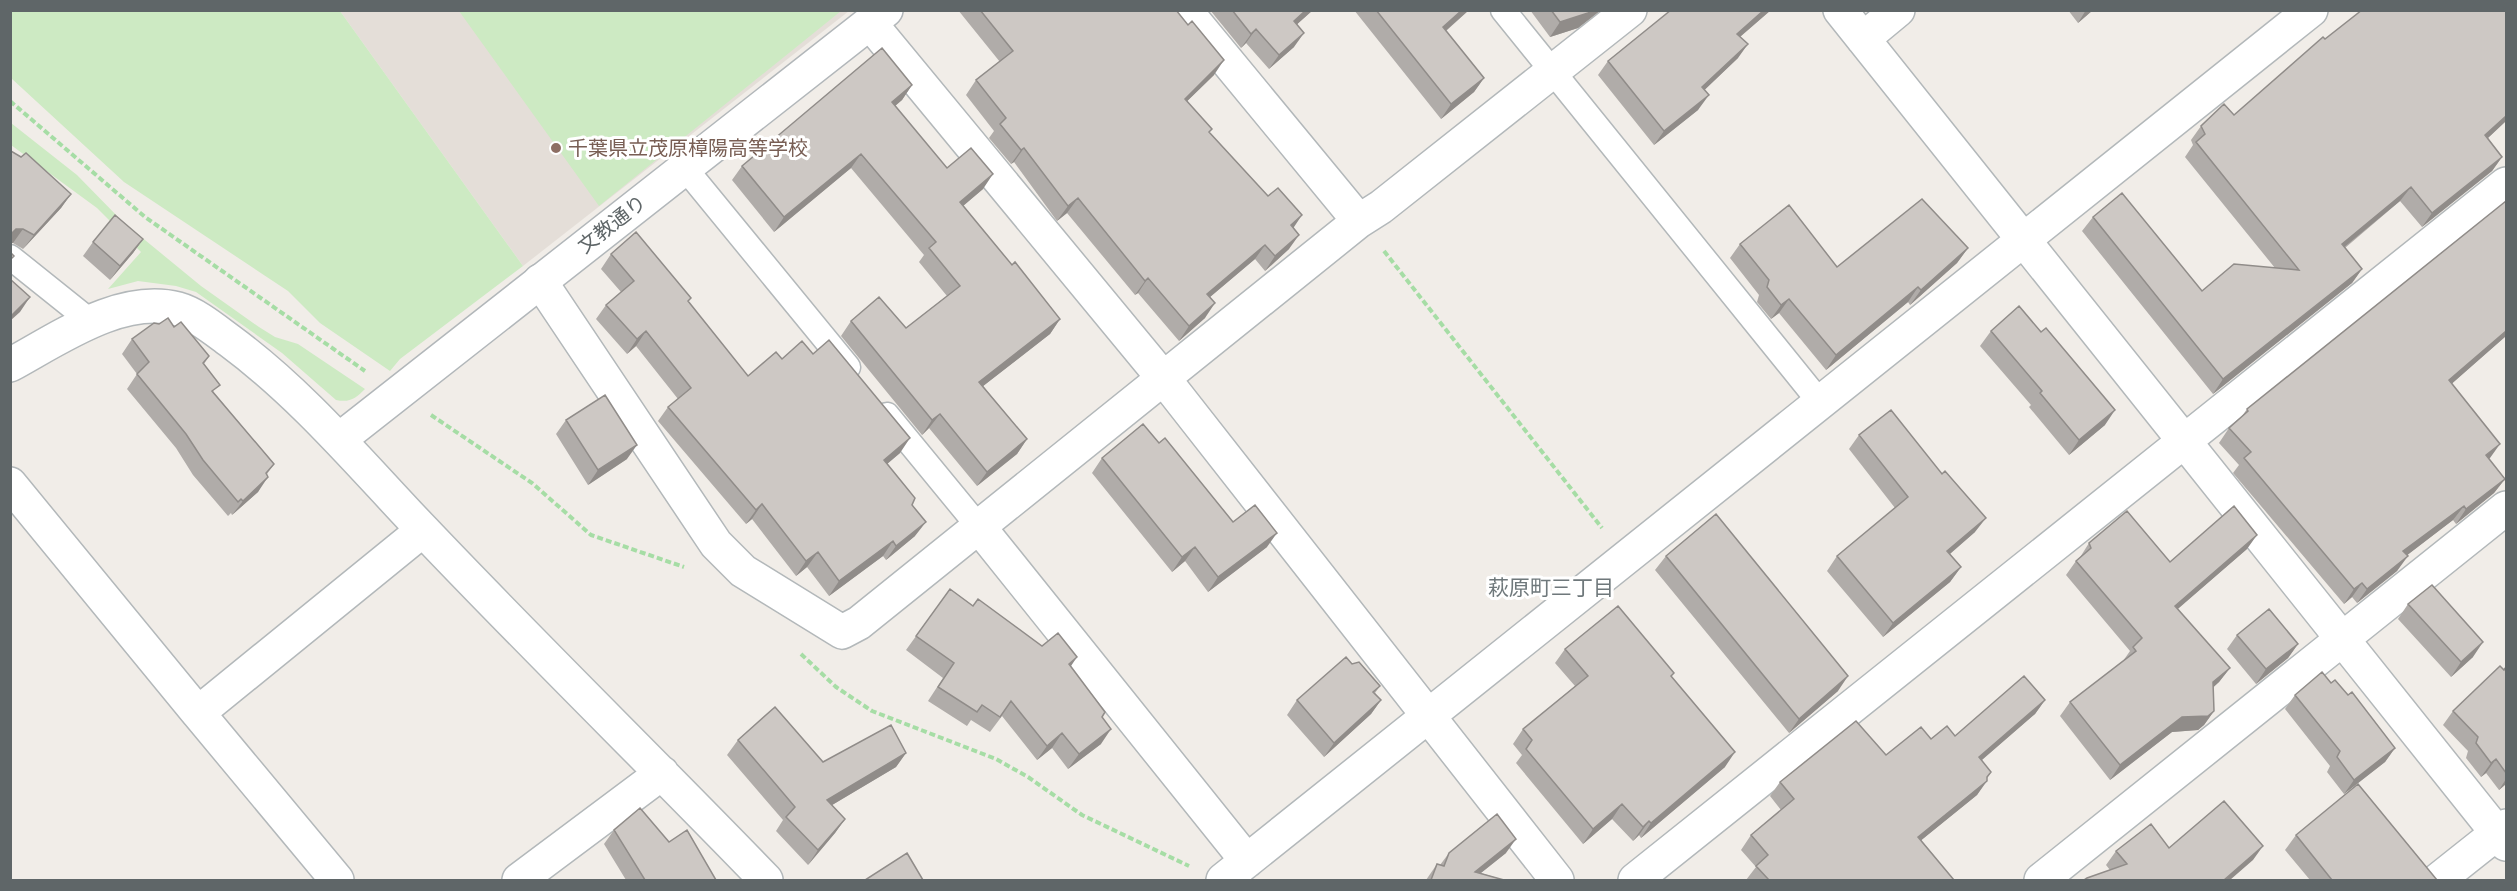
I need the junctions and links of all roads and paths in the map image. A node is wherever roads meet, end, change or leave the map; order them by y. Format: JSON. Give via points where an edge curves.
{"nodes":[{"id":1,"x":1185,"y":10,"type":"edge"},
{"id":2,"x":1503,"y":10,"type":"edge"},
{"id":3,"x":1630,"y":10,"type":"edge"},
{"id":4,"x":1840,"y":10,"type":"edge"},
{"id":5,"x":1898,"y":10,"type":"edge"},
{"id":6,"x":2311,"y":10,"type":"edge"},
{"id":7,"x":878,"y":17,"type":"edge"},
{"id":8,"x":1863,"y":39,"type":"junction"},
{"id":9,"x":1554,"y":72,"type":"junction"},
{"id":10,"x":10,"y":101,"type":"edge"},
{"id":11,"x":684,"y":167,"type":"junction"},
{"id":12,"x":2506,"y":184,"type":"edge"},
{"id":13,"x":1359,"y":221,"type":"junction"},
{"id":14,"x":2024,"y":241,"type":"junction"},
{"id":15,"x":10,"y":257,"type":"edge"},
{"id":16,"x":540,"y":281,"type":"junction"},
{"id":17,"x":90,"y":321,"type":"junction"},
{"id":18,"x":10,"y":365,"type":"edge"},
{"id":19,"x":1164,"y":379,"type":"junction"},
{"id":20,"x":400,"y":393,"type":"junction"},
{"id":21,"x":1819,"y":402,"type":"junction"},
{"id":22,"x":340,"y":439,"type":"junction"},
{"id":23,"x":2183,"y":440,"type":"junction"},
{"id":24,"x":10,"y":484,"type":"edge"},
{"id":25,"x":2506,"y":508,"type":"edge"},
{"id":26,"x":979,"y":527,"type":"junction"},
{"id":27,"x":423,"y":530,"type":"junction"},
{"id":28,"x":1626,"y":559,"type":"junction"},
{"id":29,"x":2342,"y":640,"type":"junction"},
{"id":30,"x":198,"y":712,"type":"junction"},
{"id":31,"x":1428,"y":716,"type":"junction"},
{"id":32,"x":662,"y":773,"type":"junction"},
{"id":33,"x":2504,"y":834,"type":"edge"},
{"id":34,"x":1235,"y":871,"type":"edge"},
{"id":35,"x":337,"y":880,"type":"edge"},
{"id":36,"x":519,"y":880,"type":"edge"},
{"id":37,"x":766,"y":880,"type":"edge"},
{"id":38,"x":1557,"y":880,"type":"edge"},
{"id":39,"x":1635,"y":880,"type":"edge"},
{"id":40,"x":2041,"y":880,"type":"edge"},
{"id":41,"x":2438,"y":880,"type":"edge"}],
"edges":[{"from":1,"to":13,"type":"street"},
{"from":2,"to":9,"type":"lane"},
{"from":3,"to":9,"type":"street"},
{"from":4,"to":8,"type":"street"},
{"from":5,"to":8,"type":"street"},
{"from":6,"to":14,"type":"street"},
{"from":7,"to":11,"type":"street","name":"文教通り"},
{"from":7,"to":19,"type":"street"},
{"from":8,"to":14,"type":"street"},
{"from":9,"to":13,"type":"street"},
{"from":9,"to":21,"type":"lane"},
{"from":10,"to":20,"type":"path","via":[[145,217]]},
{"from":11,"to":16,"type":"street","name":"文教通り"},
{"from":11,"to":26,"type":"lane"},
{"from":12,"to":23,"type":"street"},
{"from":13,"to":19,"type":"street"},
{"from":13,"to":28,"type":"path"},
{"from":14,"to":21,"type":"street"},
{"from":14,"to":23,"type":"street"},
{"from":15,"to":17,"type":"lane"},
{"from":16,"to":20,"type":"street","name":"文教通り"},
{"from":16,"to":26,"type":"street","via":[[716,544],[743,571],[842,632]]},
{"from":17,"to":18,"type":"street"},
{"from":17,"to":22,"type":"street","via":[[131,307],[178,309],[211,327],[261,364]]},
{"from":19,"to":26,"type":"street"},
{"from":19,"to":31,"type":"street"},
{"from":20,"to":22,"type":"street","name":"文教通り"},
{"from":21,"to":28,"type":"street"},
{"from":22,"to":27,"type":"street"},
{"from":23,"to":29,"type":"street"},
{"from":23,"to":39,"type":"street"},
{"from":24,"to":30,"type":"street"},
{"from":25,"to":29,"type":"street"},
{"from":26,"to":34,"type":"street"},
{"from":27,"to":30,"type":"street"},
{"from":27,"to":32,"type":"street"},
{"from":28,"to":31,"type":"street"},
{"from":29,"to":33,"type":"street"},
{"from":29,"to":40,"type":"street"},
{"from":30,"to":35,"type":"street"},
{"from":31,"to":34,"type":"street"},
{"from":31,"to":38,"type":"street"},
{"from":32,"to":36,"type":"street"},
{"from":32,"to":37,"type":"street"},
{"from":33,"to":41,"type":"street"}]}
